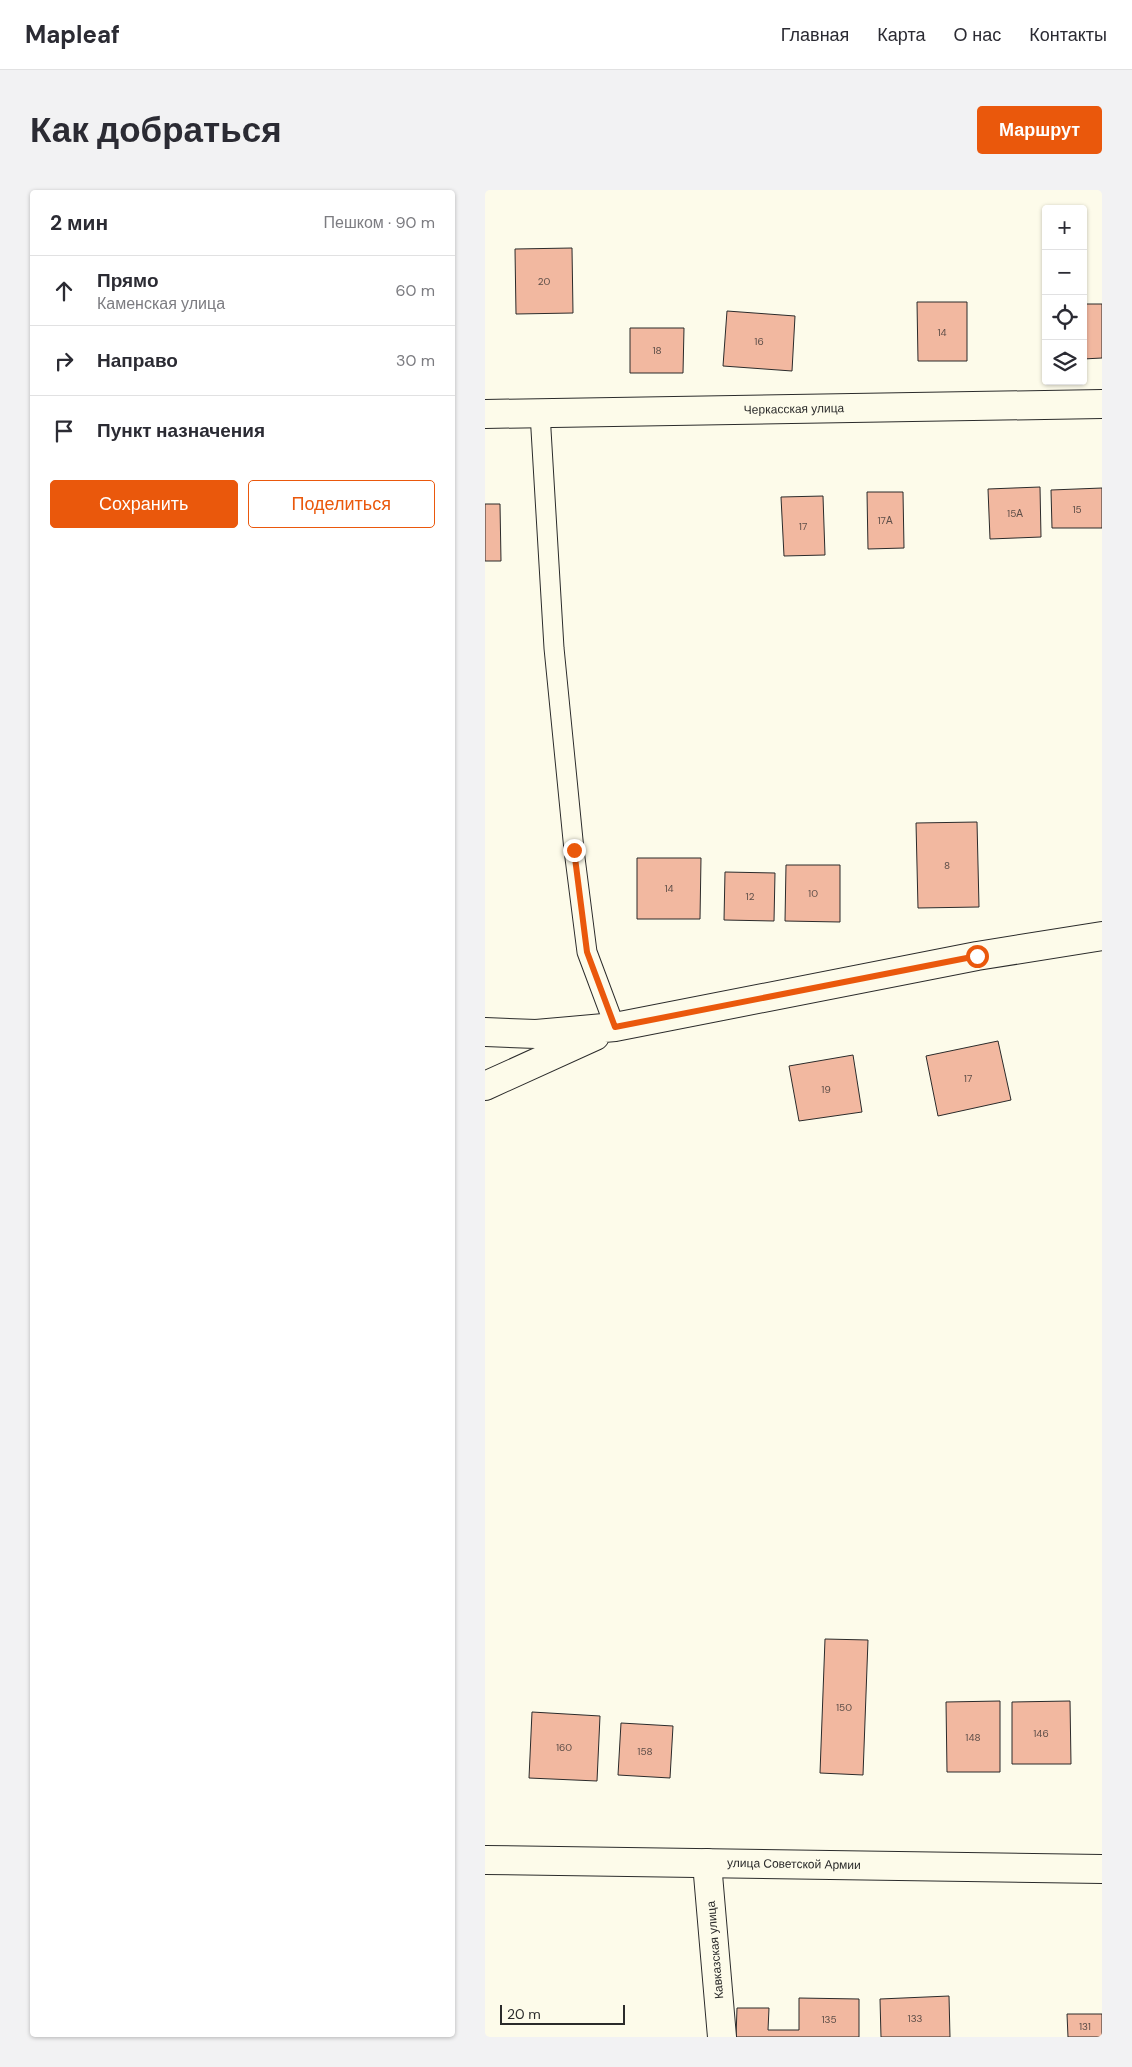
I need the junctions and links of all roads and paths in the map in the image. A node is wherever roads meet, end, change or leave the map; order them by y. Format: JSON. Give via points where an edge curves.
{"nodes":[{"id":1,"x":1102,"y":404,"type":"edge"},
{"id":2,"x":540,"y":413,"type":"junction"},
{"id":3,"x":485,"y":414,"type":"edge"},
{"id":4,"x":1102,"y":936,"type":"edge"},
{"id":5,"x":615,"y":1027,"type":"junction"},
{"id":6,"x":485,"y":1032,"type":"edge"},
{"id":7,"x":485,"y":1086,"type":"edge"},
{"id":8,"x":485,"y":1860,"type":"edge"},
{"id":9,"x":707,"y":1863,"type":"junction"},
{"id":10,"x":1102,"y":1869,"type":"edge"},
{"id":11,"x":722,"y":2037,"type":"edge"}],
"edges":[{"from":1,"to":2,"type":"street","name":"Черкасская улица"},
{"from":2,"to":3,"type":"street","name":"Черкасская улица"},
{"from":2,"to":5,"type":"lane","via":[[554,648],[575,859],[587,952]]},
{"from":4,"to":5,"type":"street","via":[[977,956]]},
{"from":5,"to":6,"type":"street","via":[[536,1034]]},
{"from":5,"to":7,"type":"street"},
{"from":8,"to":9,"type":"street","name":"улица Советской Армии"},
{"from":9,"to":10,"type":"street","name":"улица Советской Армии"},
{"from":9,"to":11,"type":"street","name":"Кавказская улица"}]}
